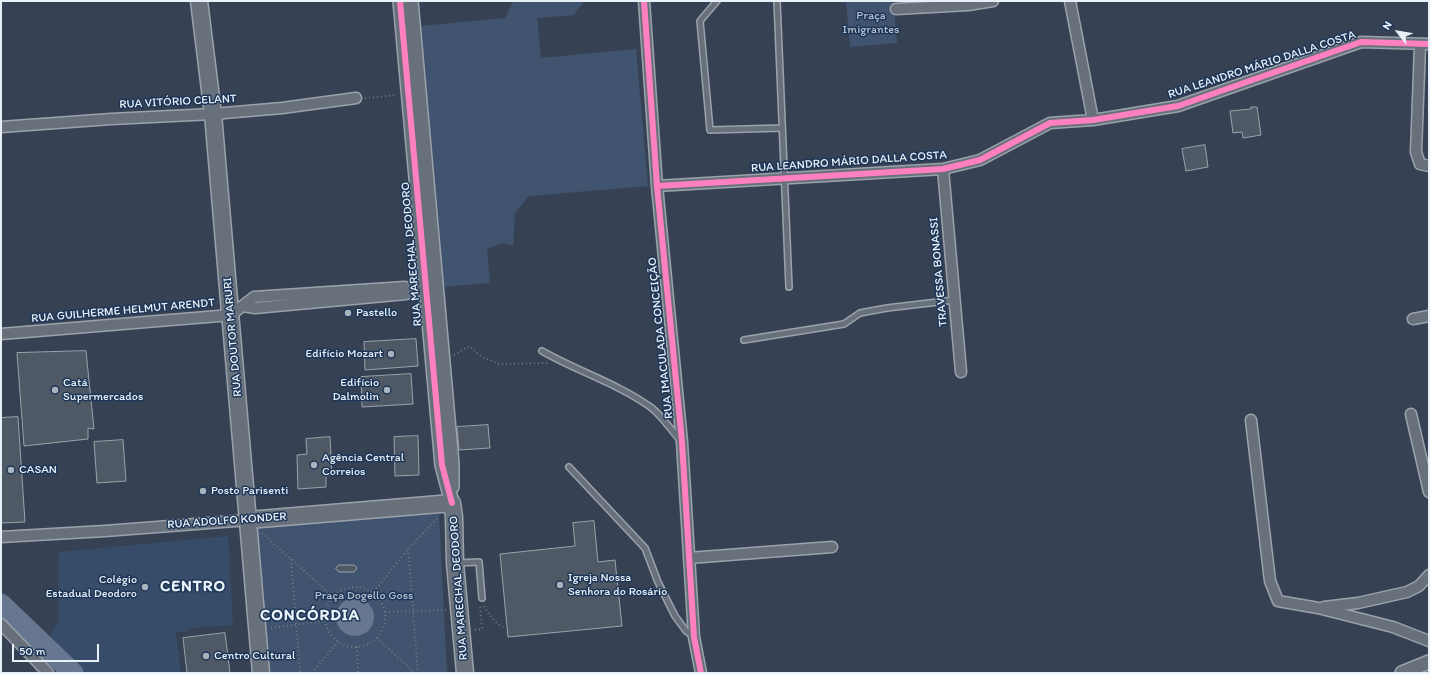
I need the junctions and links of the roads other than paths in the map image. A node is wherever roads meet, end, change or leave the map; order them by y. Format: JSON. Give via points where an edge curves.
{"nodes":[{"id":1,"x":200,"y":1,"type":"edge"},
{"id":2,"x":400,"y":1,"type":"edge"},
{"id":3,"x":411,"y":1,"type":"edge"},
{"id":4,"x":644,"y":1,"type":"edge"},
{"id":5,"x":717,"y":1,"type":"edge"},
{"id":6,"x":777,"y":1,"type":"edge"},
{"id":7,"x":993,"y":1,"type":"edge"},
{"id":8,"x":1070,"y":1,"type":"edge"},
{"id":9,"x":896,"y":9,"type":"dead end"},
{"id":10,"x":1425,"y":44,"type":"edge"},
{"id":11,"x":356,"y":98,"type":"road end"},
{"id":12,"x":213,"y":114,"type":"junction"},
{"id":13,"x":1093,"y":120,"type":"junction"},
{"id":14,"x":1,"y":128,"type":"edge"},
{"id":15,"x":782,"y":128,"type":"junction"},
{"id":16,"x":1429,"y":166,"type":"edge"},
{"id":17,"x":942,"y":169,"type":"junction"},
{"id":18,"x":784,"y":178,"type":"junction"},
{"id":19,"x":656,"y":186,"type":"junction"},
{"id":20,"x":789,"y":288,"type":"dead end"},
{"id":21,"x":426,"y":290,"type":"junction"},
{"id":22,"x":955,"y":300,"type":"junction"},
{"id":23,"x":237,"y":311,"type":"junction"},
{"id":24,"x":1429,"y":316,"type":"edge"},
{"id":25,"x":1413,"y":319,"type":"dead end"},
{"id":26,"x":1,"y":334,"type":"edge"},
{"id":27,"x":744,"y":340,"type":"dead end"},
{"id":28,"x":542,"y":352,"type":"dead end"},
{"id":29,"x":961,"y":372,"type":"dead end"},
{"id":30,"x":1411,"y":414,"type":"dead end"},
{"id":31,"x":1251,"y":420,"type":"dead end"},
{"id":32,"x":682,"y":442,"type":"junction"},
{"id":33,"x":569,"y":467,"type":"dead end"},
{"id":34,"x":1429,"y":492,"type":"edge"},
{"id":35,"x":452,"y":503,"type":"junction"},
{"id":36,"x":248,"y":520,"type":"junction"},
{"id":37,"x":1,"y":536,"type":"edge"},
{"id":38,"x":832,"y":547,"type":"dead end"},
{"id":39,"x":689,"y":558,"type":"junction"},
{"id":40,"x":455,"y":563,"type":"junction"},
{"id":41,"x":1429,"y":575,"type":"edge"},
{"id":42,"x":482,"y":598,"type":"road end"},
{"id":43,"x":1318,"y":608,"type":"junction"},
{"id":44,"x":1,"y":624,"type":"edge"},
{"id":45,"x":694,"y":637,"type":"junction"},
{"id":46,"x":1429,"y":641,"type":"edge"},
{"id":47,"x":1429,"y":662,"type":"edge"},
{"id":48,"x":48,"y":673,"type":"edge"},
{"id":49,"x":262,"y":673,"type":"edge"},
{"id":50,"x":465,"y":673,"type":"edge"},
{"id":51,"x":701,"y":673,"type":"edge"},
{"id":52,"x":1402,"y":673,"type":"edge"}],
"edges":[{"from":1,"to":12,"type":"main road","name":"RUA DOUTOR MARURI"},
{"from":2,"to":21,"type":"street","name":"RUA MARECHAL DEODORO"},
{"from":3,"to":21,"type":"street","name":"RUA MARECHAL DEODORO"},
{"from":4,"to":19,"type":"street","name":"RUA IMACULADA CONCEIÇÃO"},
{"from":5,"to":15,"type":"lane","via":[[700,21],[710,130]]},
{"from":6,"to":15,"type":"lane"},
{"from":7,"to":9,"type":"street"},
{"from":8,"to":13,"type":"street"},
{"from":10,"to":13,"type":"street","name":"RUA LEANDRO MÁRIO DALLA COSTA","via":[[1361,42],[1178,106]]},
{"from":10,"to":16,"type":"street","via":[[1416,152],[1420,164]]},
{"from":11,"to":12,"type":"street","name":"RUA VITÓRIO CELANT"},
{"from":12,"to":14,"type":"street","name":"RUA VITÓRIO CELANT"},
{"from":12,"to":23,"type":"main road","name":"RUA DOUTOR MARURI"},
{"from":13,"to":17,"type":"street","name":"RUA LEANDRO MÁRIO DALLA COSTA","via":[[1050,124],[980,160]]},
{"from":15,"to":18,"type":"lane"},
{"from":17,"to":18,"type":"street","name":"RUA LEANDRO MÁRIO DALLA COSTA"},
{"from":17,"to":22,"type":"street","name":"TRAVESSA BONASSI"},
{"from":18,"to":19,"type":"street","name":"RUA LEANDRO MÁRIO DALLA COSTA"},
{"from":18,"to":20,"type":"lane"},
{"from":19,"to":32,"type":"street","name":"RUA IMACULADA CONCEIÇÃO"},
{"from":21,"to":23,"type":"street","name":"RUA GUILHERME HELMUT ARENDT"},
{"from":21,"to":35,"type":"street","name":"RUA MARECHAL DEODORO","via":[[442,465]]},
{"from":21,"to":35,"type":"street","name":"RUA MARECHAL DEODORO","via":[[444,371],[452,464]]},
{"from":22,"to":27,"type":"lane","via":[[860,313],[844,324]]},
{"from":22,"to":29,"type":"street","name":"TRAVESSA BONASSI"},
{"from":23,"to":26,"type":"street","name":"RUA GUILHERME HELMUT ARENDT"},
{"from":23,"to":36,"type":"main road","name":"RUA DOUTOR MARURI"},
{"from":24,"to":25,"type":"street"},
{"from":28,"to":32,"type":"lane","via":[[651,406]]},
{"from":30,"to":34,"type":"street"},
{"from":31,"to":43,"type":"street","via":[[1270,581],[1278,601]]},
{"from":32,"to":39,"type":"street","name":"RUA IMACULADA CONCEIÇÃO"},
{"from":33,"to":45,"type":"lane","via":[[645,548],[675,616]]},
{"from":35,"to":36,"type":"main road","name":"RUA ADOLFO KONDER"},
{"from":35,"to":40,"type":"main road","name":"RUA MARECHAL DEODORO"},
{"from":36,"to":37,"type":"street","name":"RUA ADOLFO KONDER"},
{"from":36,"to":49,"type":"main road","name":"RUA DOUTOR MARURI"},
{"from":38,"to":39,"type":"street"},
{"from":39,"to":45,"type":"street","name":"RUA IMACULADA CONCEIÇÃO"},
{"from":40,"to":42,"type":"lane","via":[[479,562]]},
{"from":40,"to":50,"type":"main road","name":"RUA MARECHAL DEODORO"},
{"from":41,"to":43,"type":"street","via":[[1419,586],[1406,592],[1358,603]]},
{"from":43,"to":46,"type":"street","via":[[1393,627]]},
{"from":44,"to":48,"type":"street"},
{"from":45,"to":51,"type":"street","name":"RUA IMACULADA CONCEIÇÃO"},
{"from":47,"to":52,"type":"street"}]}
